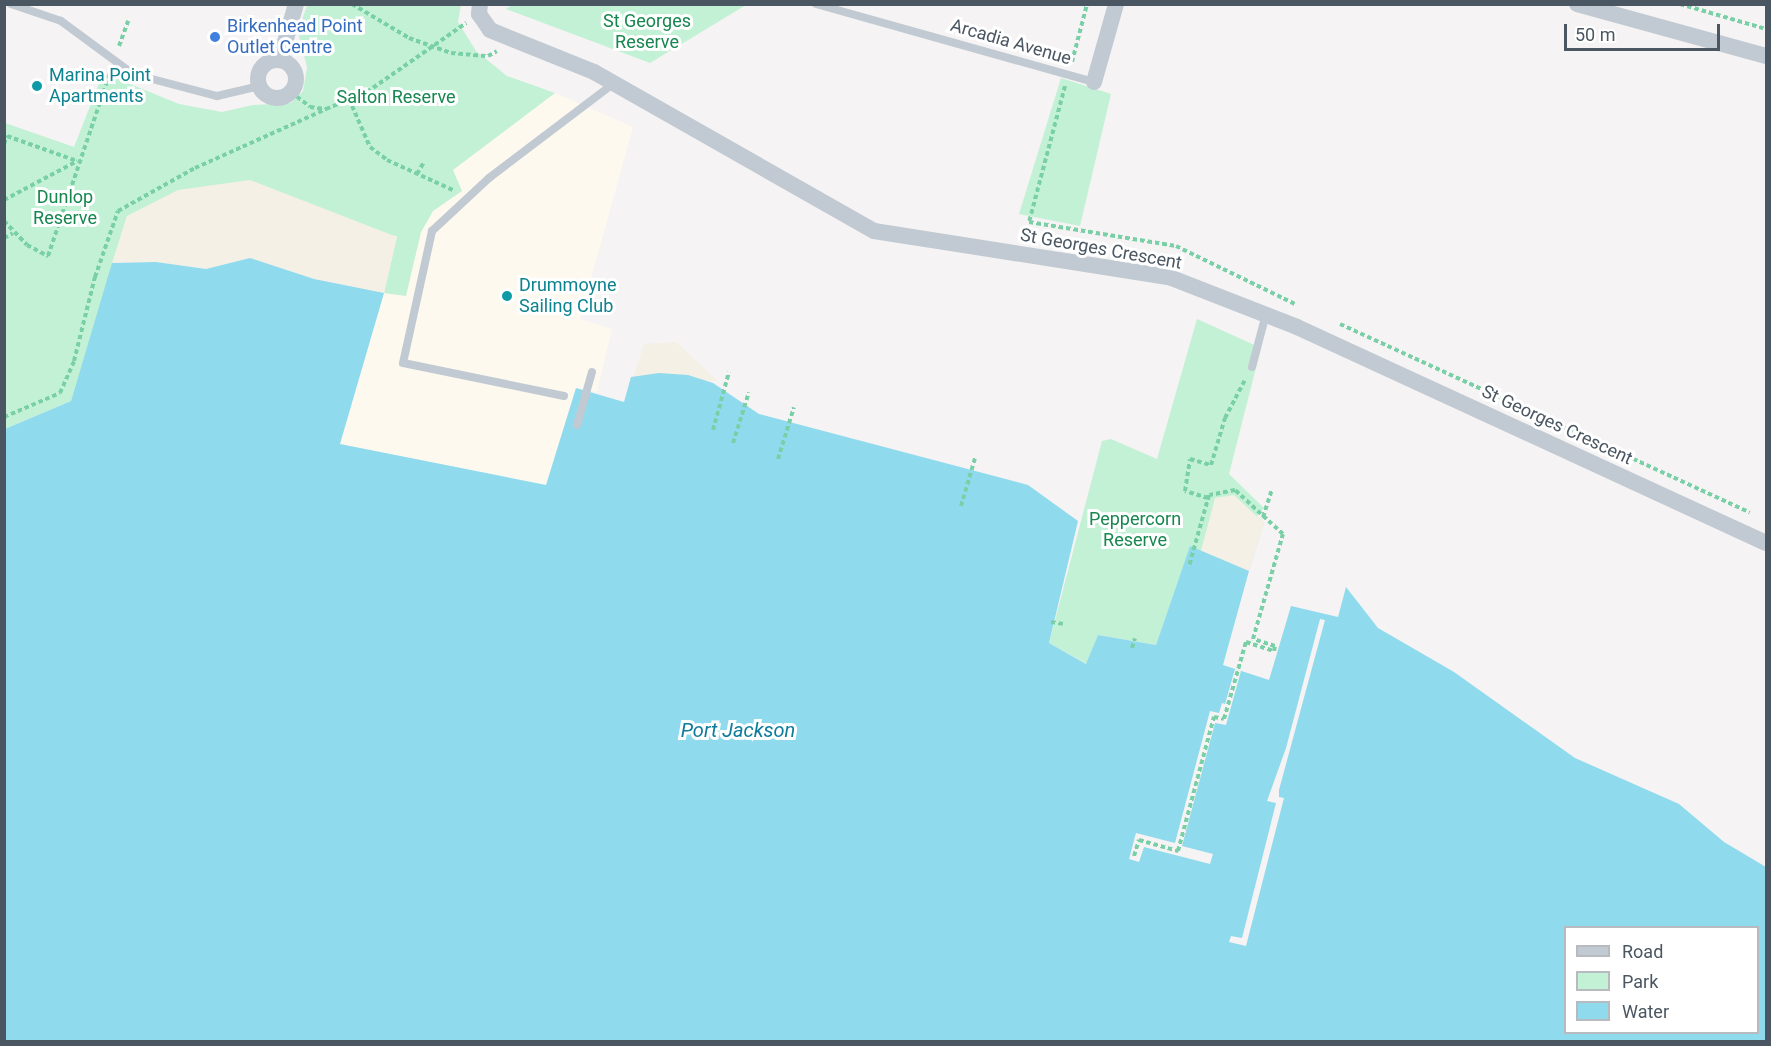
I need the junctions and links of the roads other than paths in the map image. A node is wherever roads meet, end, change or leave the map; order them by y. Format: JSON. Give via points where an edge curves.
{"nodes":[{"id":1,"x":11,"y":4,"type":"edge"},
{"id":2,"x":296,"y":4,"type":"edge"},
{"id":3,"x":816,"y":4,"type":"edge"},
{"id":4,"x":1116,"y":4,"type":"edge"},
{"id":5,"x":1577,"y":4,"type":"edge"},
{"id":6,"x":480,"y":9,"type":"edge"},
{"id":7,"x":1767,"y":56,"type":"edge"},
{"id":8,"x":280,"y":60,"type":"junction"},
{"id":9,"x":1094,"y":82,"type":"joint"},
{"id":10,"x":614,"y":83,"type":"junction"},
{"id":11,"x":260,"y":86,"type":"junction"},
{"id":12,"x":1266,"y":314,"type":"junction"},
{"id":13,"x":1252,"y":366,"type":"road end"},
{"id":14,"x":592,"y":372,"type":"dead end"},
{"id":15,"x":564,"y":396,"type":"dead end"},
{"id":16,"x":576,"y":425,"type":"dead end"},
{"id":17,"x":1767,"y":543,"type":"edge"}],
"edges":[{"from":1,"to":11,"type":"lane","via":[[61,21],[133,74],[217,96]]},
{"from":2,"to":8,"type":"street"},
{"from":3,"to":9,"type":"lane","name":"Arcadia Avenue"},
{"from":4,"to":9,"type":"street"},
{"from":5,"to":7,"type":"street"},
{"from":6,"to":10,"type":"street","name":"St Georges Crescent","via":[[490,30]]},
{"from":8,"to":11,"type":"street","via":[[262,67]]},
{"from":8,"to":11,"type":"street","via":[[295,72],[291,92],[274,98]]},
{"from":10,"to":12,"type":"street","name":"St Georges Crescent","via":[[874,231],[1169,277]]},
{"from":10,"to":15,"type":"lane","via":[[467,196],[432,231],[403,363]]},
{"from":12,"to":13,"type":"lane"},
{"from":12,"to":17,"type":"street","name":"St Georges Crescent"},
{"from":14,"to":16,"type":"lane"}]}
